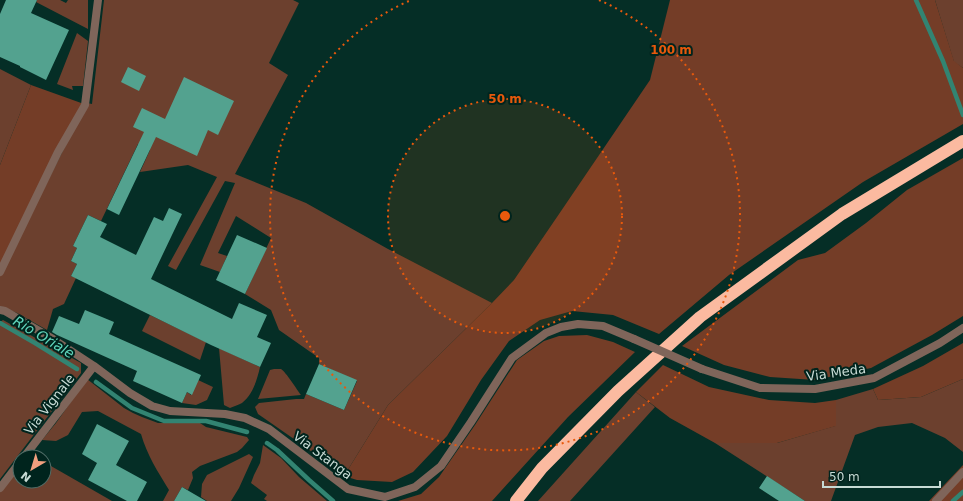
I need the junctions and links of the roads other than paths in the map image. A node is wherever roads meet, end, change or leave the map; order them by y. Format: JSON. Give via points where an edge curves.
{"nodes":[{"id":1,"x":98,"y":0,"type":"edge"},
{"id":2,"x":963,"y":141,"type":"edge"},
{"id":3,"x":0,"y":272,"type":"edge"},
{"id":4,"x":0,"y":310,"type":"edge"},
{"id":5,"x":963,"y":328,"type":"edge"},
{"id":6,"x":634,"y":339,"type":"joint"},
{"id":7,"x":94,"y":366,"type":"junction"},
{"id":8,"x":30,"y":449,"type":"edge"},
{"id":9,"x":12,"y":472,"type":"edge"},
{"id":10,"x":963,"y":472,"type":"edge"},
{"id":11,"x":0,"y":488,"type":"edge"},
{"id":12,"x":516,"y":501,"type":"edge"},
{"id":13,"x":936,"y":501,"type":"edge"}],
"edges":[{"from":1,"to":3,"type":"street","via":[[85,105],[58,152]]},
{"from":2,"to":12,"type":"highway","via":[[842,214],[700,317],[618,391],[542,468]]},
{"from":4,"to":7,"type":"street","name":"Via Stanga"},
{"from":5,"to":6,"type":"street","name":"Via Meda","bridge":true,"via":[[874,378],[815,389],[760,388],[702,369]]},
{"from":6,"to":7,"type":"street","name":"Via Stanga","via":[[603,326],[578,324],[546,332],[512,358],[441,466],[415,487],[385,497],[348,489],[269,429],[245,418],[225,414],[170,411],[152,406]]},
{"from":7,"to":8,"type":"street","name":"Via Vignale"},
{"from":9,"to":11,"type":"street"},
{"from":10,"to":13,"type":"street"}]}
